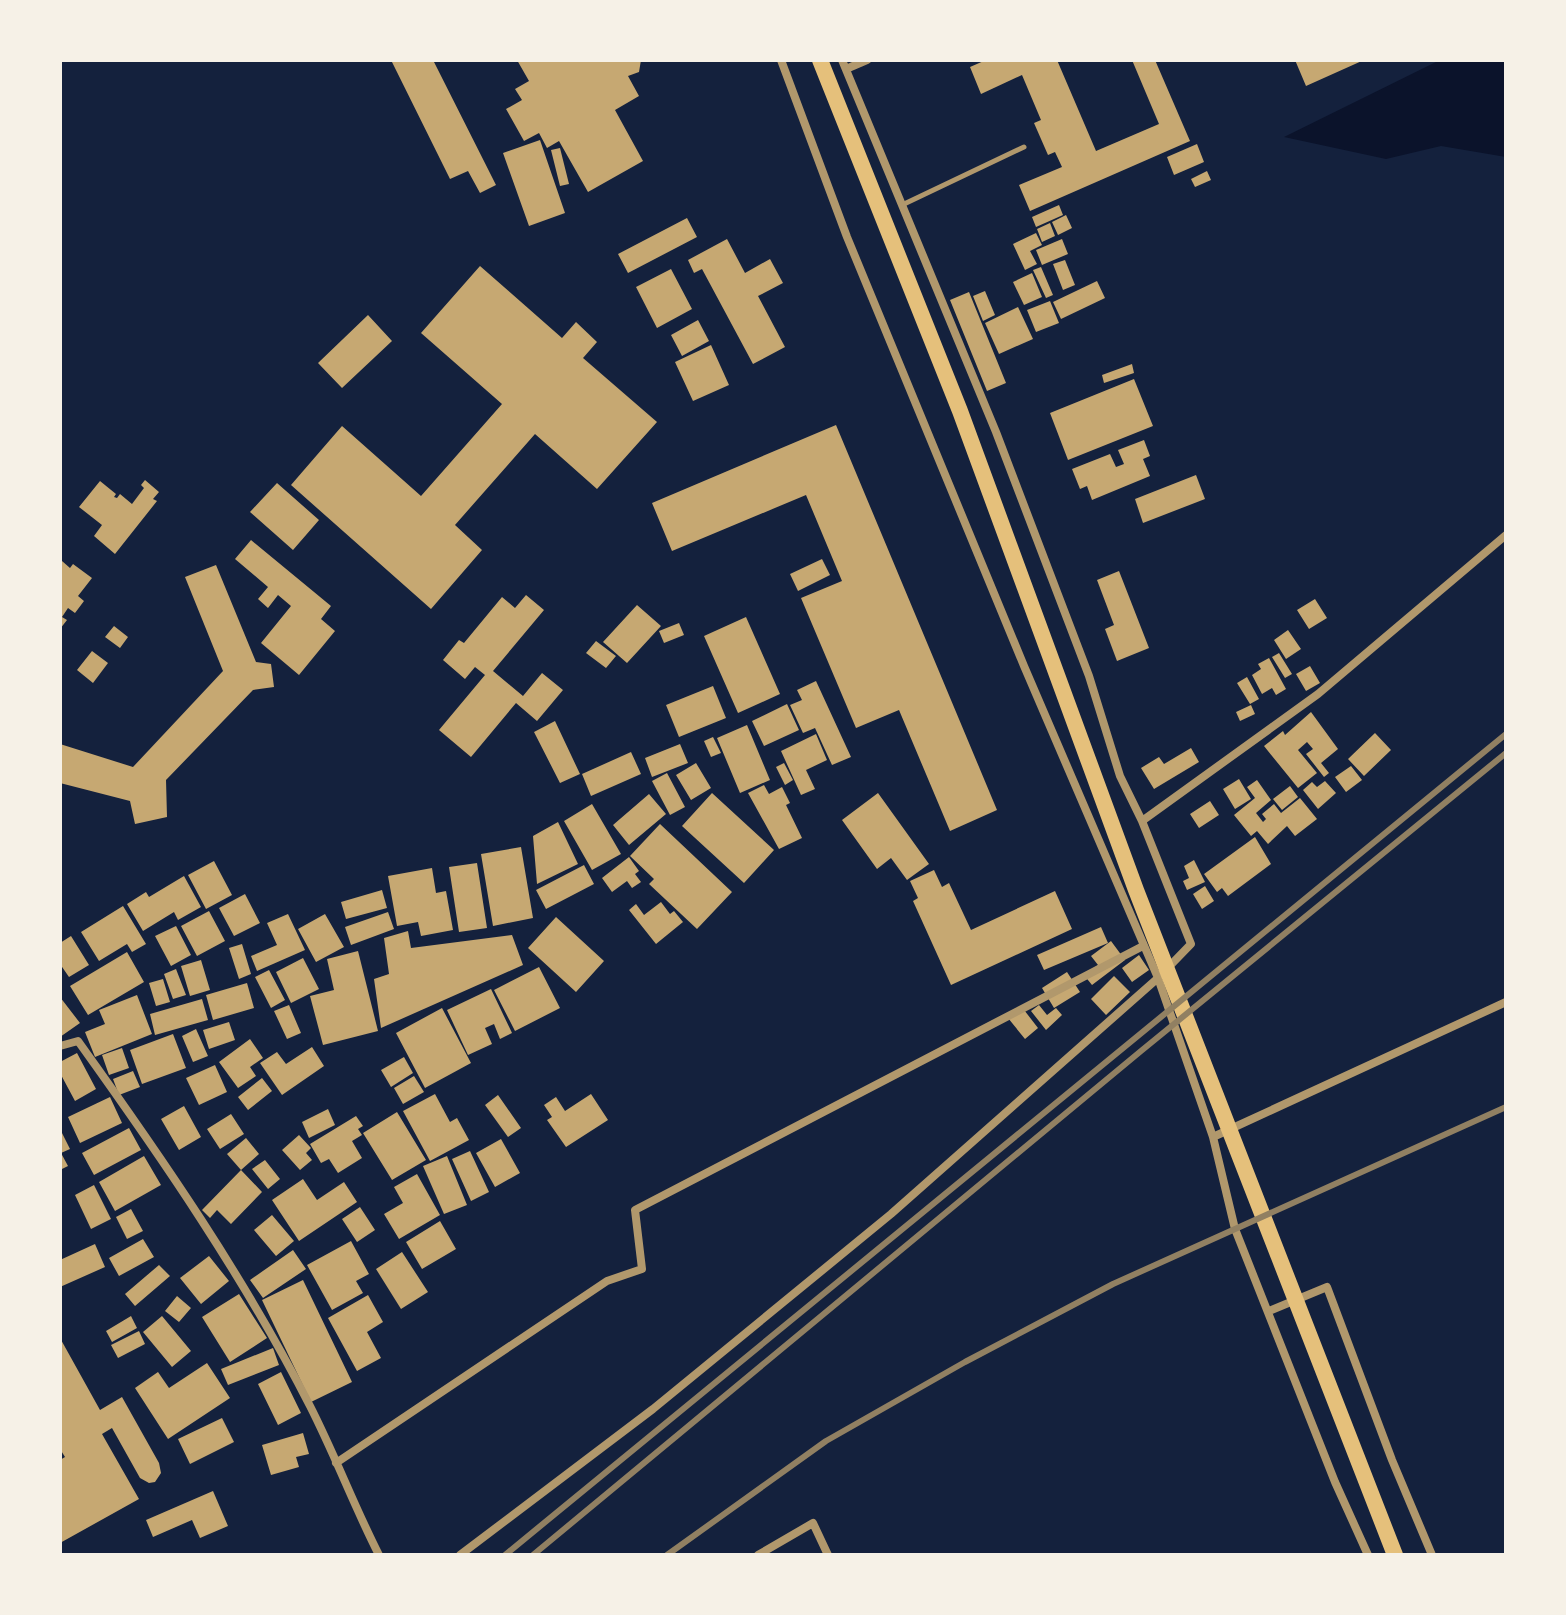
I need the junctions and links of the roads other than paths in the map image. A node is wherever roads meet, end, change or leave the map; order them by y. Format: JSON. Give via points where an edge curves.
{"nodes":[{"id":1,"x":781,"y":60,"type":"edge"},
{"id":2,"x":820,"y":60,"type":"edge"},
{"id":3,"x":867,"y":60,"type":"edge"},
{"id":4,"x":844,"y":64,"type":"edge"},
{"id":5,"x":1024,"y":147,"type":"dead end"},
{"id":6,"x":902,"y":205,"type":"junction"},
{"id":7,"x":1506,"y":535,"type":"edge"},
{"id":8,"x":1142,"y":821,"type":"junction"},
{"id":9,"x":1143,"y":946,"type":"junction"},
{"id":10,"x":1158,"y":978,"type":"junction"},
{"id":11,"x":1506,"y":1002,"type":"edge"},
{"id":12,"x":60,"y":1046,"type":"edge"},
{"id":13,"x":1213,"y":1137,"type":"junction"},
{"id":14,"x":1269,"y":1311,"type":"junction"},
{"id":15,"x":336,"y":1463,"type":"junction"},
{"id":16,"x":379,"y":1555,"type":"edge"},
{"id":17,"x":460,"y":1555,"type":"edge"},
{"id":18,"x":758,"y":1555,"type":"edge"},
{"id":19,"x":828,"y":1555,"type":"edge"},
{"id":20,"x":1368,"y":1555,"type":"edge"},
{"id":21,"x":1395,"y":1555,"type":"edge"},
{"id":22,"x":1432,"y":1555,"type":"edge"}],
"edges":[{"from":1,"to":9,"type":"street","via":[[853,251]]},
{"from":2,"to":21,"type":"main road","via":[[960,411],[1142,904]]},
{"from":3,"to":4,"type":"street"},
{"from":4,"to":6,"type":"street"},
{"from":5,"to":6,"type":"lane"},
{"from":6,"to":8,"type":"street","via":[[996,432],[1089,676],[1120,776]]},
{"from":7,"to":8,"type":"street","via":[[1318,694]]},
{"from":8,"to":10,"type":"street","via":[[1191,944]]},
{"from":9,"to":10,"type":"street"},
{"from":9,"to":15,"type":"street","via":[[635,1210],[642,1269],[607,1281]]},
{"from":10,"to":13,"type":"street"},
{"from":10,"to":17,"type":"street","via":[[891,1214],[653,1409]]},
{"from":11,"to":13,"type":"street"},
{"from":12,"to":15,"type":"street","via":[[78,1041],[233,1267]]},
{"from":13,"to":14,"type":"street","via":[[1235,1229]]},
{"from":14,"to":20,"type":"street"},
{"from":14,"to":22,"type":"street","via":[[1327,1287]]},
{"from":15,"to":16,"type":"street"},
{"from":18,"to":19,"type":"street","via":[[813,1523]]}]}
